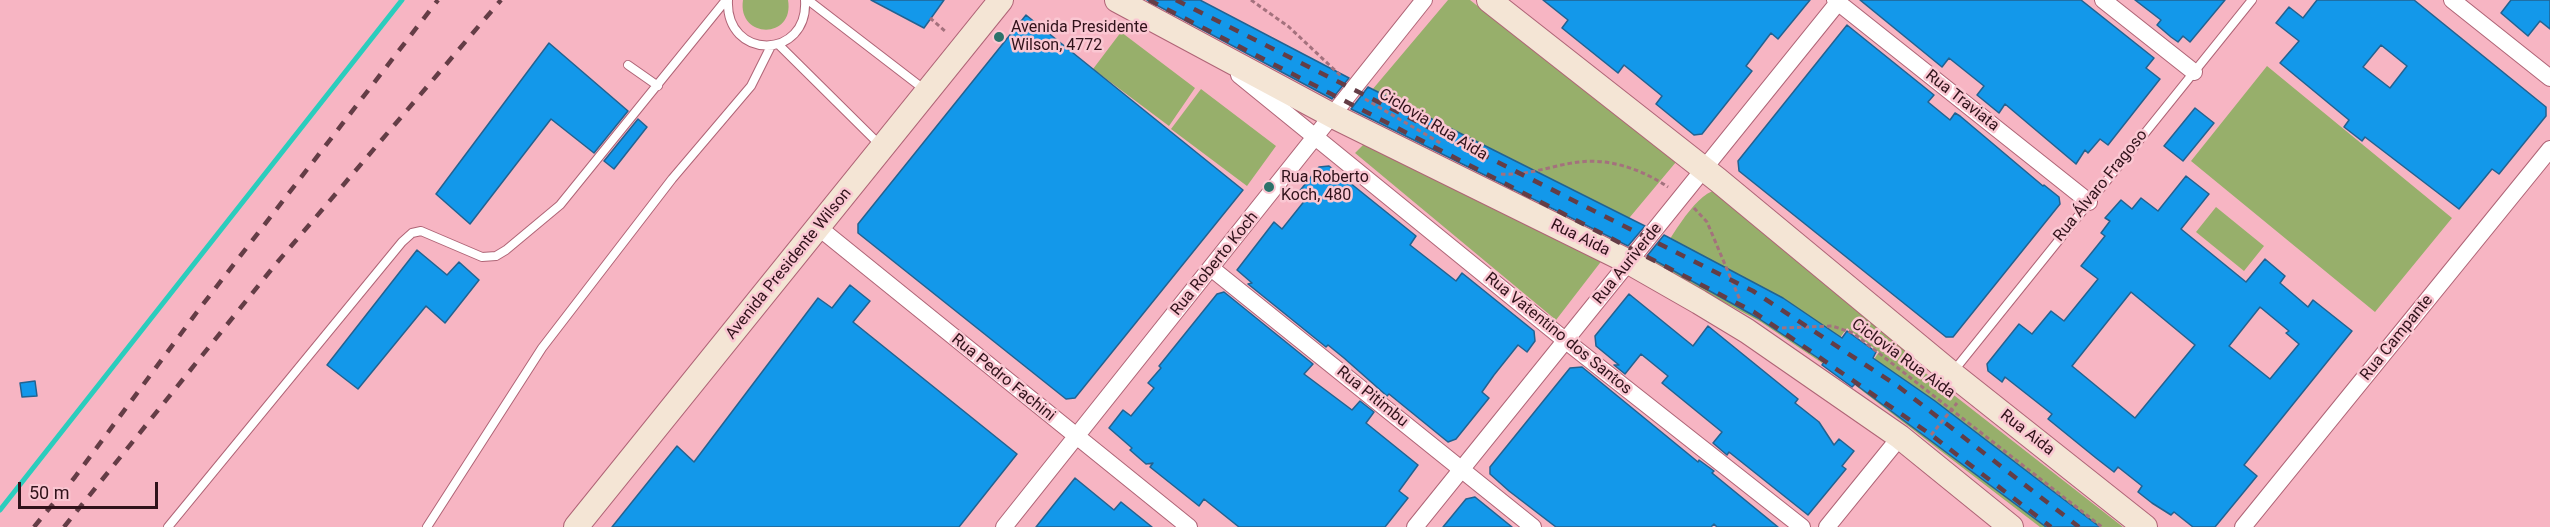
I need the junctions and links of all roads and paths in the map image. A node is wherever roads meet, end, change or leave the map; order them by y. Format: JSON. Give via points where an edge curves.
{"nodes":[{"id":1,"x":727,"y":0,"type":"edge"},
{"id":2,"x":807,"y":0,"type":"edge"},
{"id":3,"x":1001,"y":0,"type":"edge"},
{"id":4,"x":1117,"y":0,"type":"edge"},
{"id":5,"x":1251,"y":0,"type":"edge"},
{"id":6,"x":1424,"y":0,"type":"edge"},
{"id":7,"x":1489,"y":0,"type":"edge"},
{"id":8,"x":2103,"y":0,"type":"edge"},
{"id":9,"x":2252,"y":0,"type":"edge"},
{"id":10,"x":2452,"y":0,"type":"edge"},
{"id":11,"x":1838,"y":1,"type":"edge"},
{"id":12,"x":930,"y":18,"type":"dead end"},
{"id":13,"x":945,"y":30,"type":"dead end"},
{"id":14,"x":774,"y":45,"type":"junction"},
{"id":15,"x":1203,"y":46,"type":"junction"},
{"id":16,"x":628,"y":65,"type":"dead end"},
{"id":17,"x":2193,"y":72,"type":"junction"},
{"id":18,"x":2550,"y":78,"type":"edge"},
{"id":19,"x":657,"y":86,"type":"junction"},
{"id":20,"x":927,"y":92,"type":"junction"},
{"id":21,"x":1353,"y":92,"type":"junction"},
{"id":22,"x":1333,"y":116,"type":"junction"},
{"id":23,"x":1317,"y":137,"type":"junction"},
{"id":24,"x":1445,"y":146,"type":"dead end"},
{"id":25,"x":883,"y":148,"type":"junction"},
{"id":26,"x":2550,"y":149,"type":"edge"},
{"id":27,"x":1704,"y":169,"type":"junction"},
{"id":28,"x":1497,"y":174,"type":"dead end"},
{"id":29,"x":1683,"y":198,"type":"junction"},
{"id":30,"x":2089,"y":202,"type":"junction"},
{"id":31,"x":818,"y":227,"type":"junction"},
{"id":32,"x":1629,"y":262,"type":"junction"},
{"id":33,"x":1211,"y":268,"type":"junction"},
{"id":34,"x":1746,"y":307,"type":"dead end"},
{"id":35,"x":1775,"y":326,"type":"dead end"},
{"id":36,"x":1566,"y":341,"type":"junction"},
{"id":37,"x":1960,"y":380,"type":"junction"},
{"id":38,"x":1952,"y":409,"type":"junction"},
{"id":39,"x":1077,"y":438,"type":"junction"},
{"id":40,"x":1909,"y":444,"type":"junction"},
{"id":41,"x":1462,"y":470,"type":"junction"},
{"id":42,"x":168,"y":527,"type":"edge"},
{"id":43,"x":427,"y":527,"type":"edge"},
{"id":44,"x":576,"y":527,"type":"edge"},
{"id":45,"x":1004,"y":527,"type":"edge"},
{"id":46,"x":1189,"y":527,"type":"edge"},
{"id":47,"x":1415,"y":527,"type":"edge"},
{"id":48,"x":1533,"y":527,"type":"edge"},
{"id":49,"x":1802,"y":527,"type":"edge"},
{"id":50,"x":1827,"y":527,"type":"edge"},
{"id":51,"x":2011,"y":527,"type":"edge"},
{"id":52,"x":2102,"y":527,"type":"edge"},
{"id":53,"x":2145,"y":527,"type":"edge"},
{"id":54,"x":2243,"y":527,"type":"edge"}],
"edges":[{"from":1,"to":14,"type":"lane","via":[[737,33],[759,45]]},
{"from":1,"to":19,"type":"lane"},
{"from":2,"to":14,"type":"lane","via":[[797,31]]},
{"from":2,"to":20,"type":"lane"},
{"from":3,"to":20,"type":"street","name":"Avenida Presidente Wilson"},
{"from":4,"to":15,"type":"street","name":"Rua Aida"},
{"from":5,"to":21,"type":"path","name":"Ciclovia Rua Aida","via":[[1289,27],[1333,67]]},
{"from":6,"to":21,"type":"street","name":"Rua Roberto Koch"},
{"from":7,"to":27,"type":"street","name":"Rua Aida"},
{"from":8,"to":17,"type":"street"},
{"from":9,"to":17,"type":"lane","name":"Rua Álvaro Fragoso"},
{"from":10,"to":18,"type":"street"},
{"from":11,"to":27,"type":"street","name":"Rua Auriverde"},
{"from":11,"to":30,"type":"street","name":"Rua Traviata"},
{"from":12,"to":13,"type":"path"},
{"from":14,"to":25,"type":"lane"},
{"from":14,"to":43,"type":"lane","via":[[751,86],[672,179],[542,348]]},
{"from":15,"to":22,"type":"street","name":"Rua Aida"},
{"from":15,"to":23,"type":"street","name":"Rua Vatentino dos Santos"},
{"from":16,"to":19,"type":"lane"},
{"from":17,"to":30,"type":"lane","name":"Rua Álvaro Fragoso"},
{"from":19,"to":42,"type":"lane","via":[[560,205],[496,256],[476,255],[425,231],[408,236]]},
{"from":20,"to":25,"type":"street","name":"Avenida Presidente Wilson"},
{"from":21,"to":22,"type":"street","name":"Rua Roberto Koch"},
{"from":21,"to":24,"type":"path","name":"Ciclovia Rua Aida"},
{"from":22,"to":23,"type":"street","name":"Rua Roberto Koch"},
{"from":22,"to":32,"type":"street","name":"Rua Aida"},
{"from":23,"to":33,"type":"street","name":"Rua Roberto Koch"},
{"from":23,"to":36,"type":"street","name":"Rua Vatentino dos Santos"},
{"from":25,"to":31,"type":"street","name":"Avenida Presidente Wilson"},
{"from":26,"to":54,"type":"street","name":"Rua Campante"},
{"from":27,"to":29,"type":"street","name":"Rua Auriverde"},
{"from":27,"to":37,"type":"street","name":"Rua Aida"},
{"from":28,"to":29,"type":"path","name":"Ciclovia Rua Aida","via":[[1605,162],[1642,173]]},
{"from":29,"to":32,"type":"street","name":"Rua Auriverde"},
{"from":29,"to":34,"type":"path","name":"Ciclovia Rua Aida","via":[[1707,222],[1738,298]]},
{"from":30,"to":37,"type":"lane","name":"Rua Álvaro Fragoso"},
{"from":31,"to":39,"type":"street","name":"Rua Pedro Fachini"},
{"from":31,"to":44,"type":"street","name":"Avenida Presidente Wilson"},
{"from":32,"to":36,"type":"street","name":"Rua Auriverde"},
{"from":32,"to":40,"type":"street","name":"Rua Aida","via":[[1747,331]]},
{"from":33,"to":39,"type":"street","name":"Rua Roberto Koch"},
{"from":33,"to":41,"type":"street","name":"Rua Pitimbu"},
{"from":35,"to":38,"type":"path","name":"Ciclovia Rua Aida","via":[[1843,328]]},
{"from":36,"to":41,"type":"street","name":"Rua Auriverde"},
{"from":36,"to":49,"type":"street","name":"Rua Vatentino dos Santos"},
{"from":37,"to":38,"type":"path"},
{"from":37,"to":53,"type":"street","name":"Rua Aida"},
{"from":38,"to":40,"type":"path"},
{"from":38,"to":52,"type":"path","name":"Ciclovia Rua Aida"},
{"from":39,"to":45,"type":"street","name":"Rua Roberto Koch"},
{"from":39,"to":46,"type":"street","name":"Rua Pedro Fachini"},
{"from":40,"to":50,"type":"street"},
{"from":40,"to":51,"type":"street","name":"Rua Aida"},
{"from":41,"to":47,"type":"street","name":"Rua Auriverde"},
{"from":41,"to":48,"type":"street","name":"Rua Pitimbu"}]}
